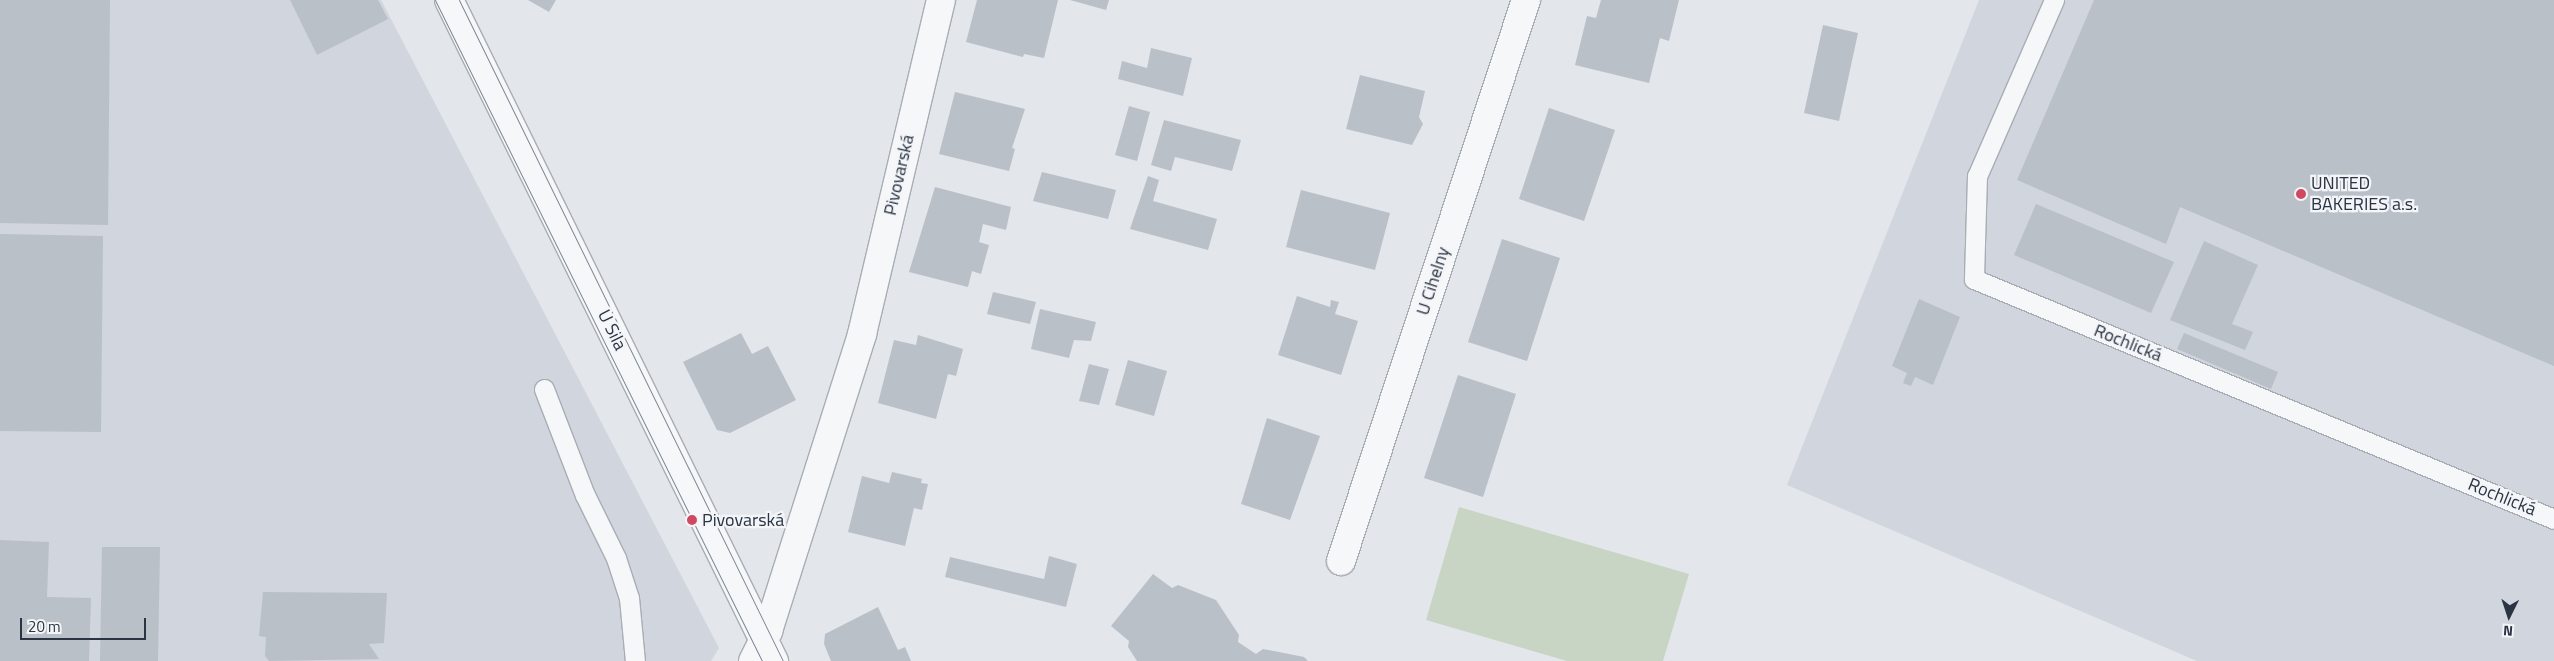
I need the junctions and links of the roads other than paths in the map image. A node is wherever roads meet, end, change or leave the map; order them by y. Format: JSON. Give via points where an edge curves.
{"nodes":[{"id":1,"x":449,"y":0,"type":"edge"},
{"id":2,"x":941,"y":0,"type":"edge"},
{"id":3,"x":1526,"y":0,"type":"edge"},
{"id":4,"x":2054,"y":0,"type":"edge"},
{"id":5,"x":544,"y":389,"type":"dead end"},
{"id":6,"x":2554,"y":519,"type":"edge"},
{"id":7,"x":1341,"y":561,"type":"dead end"},
{"id":8,"x":763,"y":636,"type":"junction"},
{"id":9,"x":635,"y":661,"type":"edge"},
{"id":10,"x":752,"y":661,"type":"edge"},
{"id":11,"x":774,"y":661,"type":"edge"}],
"edges":[{"from":1,"to":8,"type":"street","name":"U Sila"},
{"from":2,"to":8,"type":"street","name":"Pivovarská","via":[[862,334],[768,631]]},
{"from":3,"to":7,"type":"street","name":"U Cihelny"},
{"from":4,"to":6,"type":"lane","name":"Rochlická","via":[[1977,176],[1974,279]]},
{"from":5,"to":9,"type":"lane","via":[[585,495],[619,566],[629,598]]},
{"from":8,"to":10,"type":"street","name":"Pivovarská"},
{"from":8,"to":11,"type":"street","name":"U Sila"}]}
